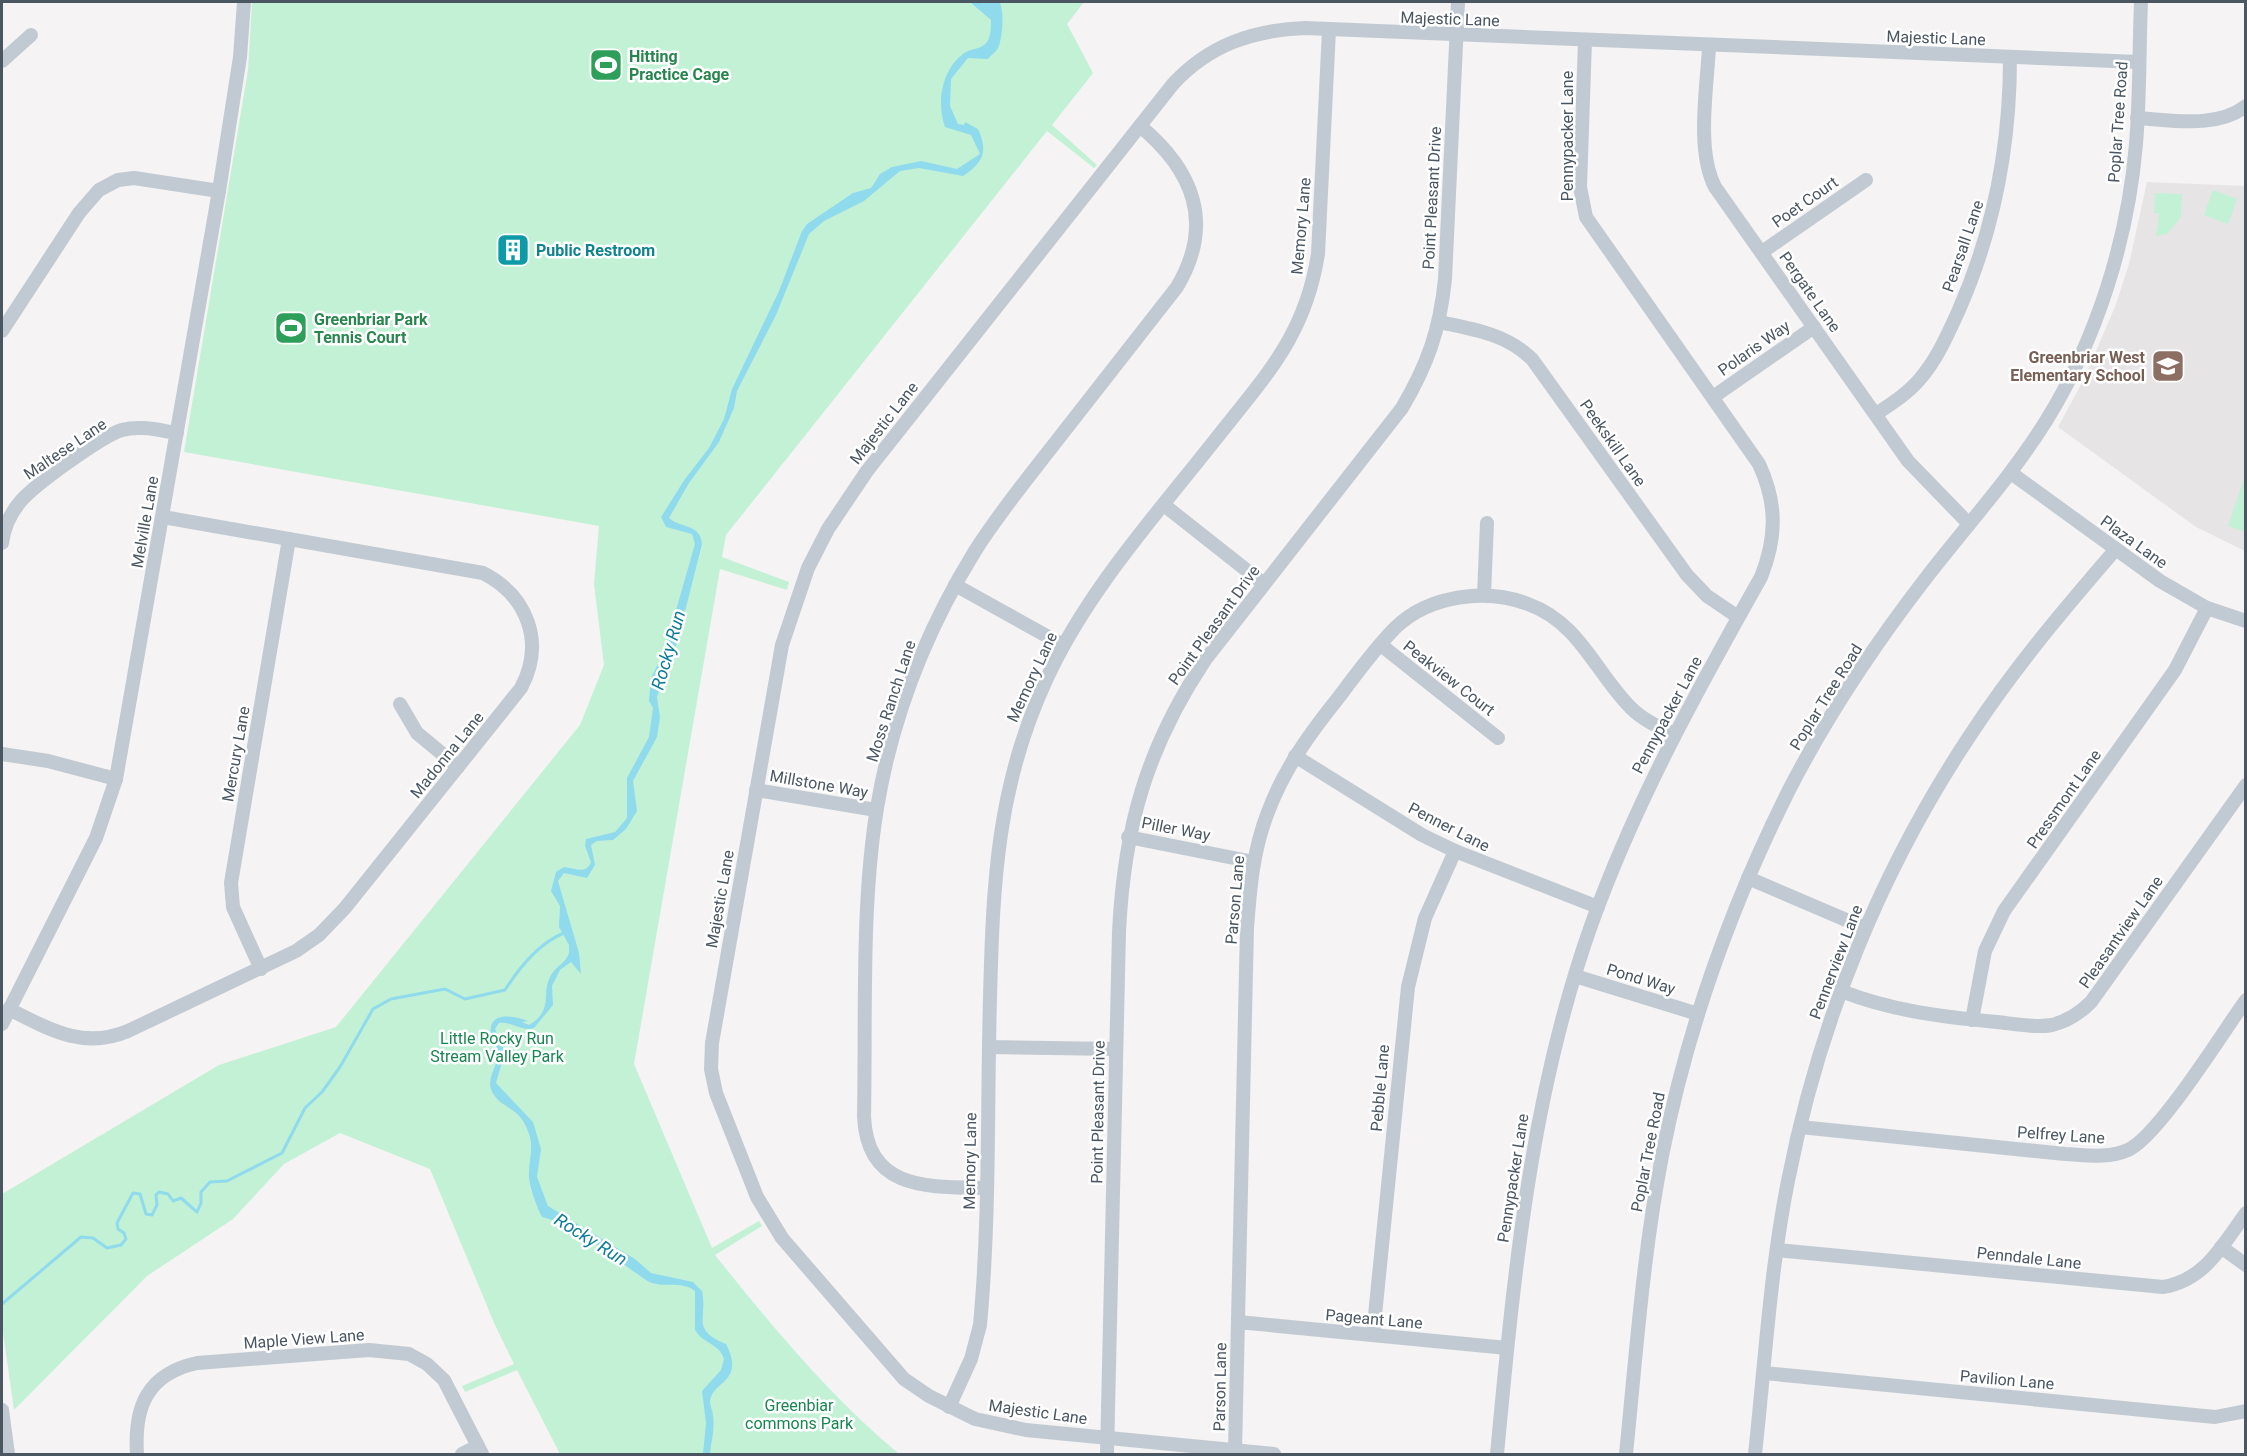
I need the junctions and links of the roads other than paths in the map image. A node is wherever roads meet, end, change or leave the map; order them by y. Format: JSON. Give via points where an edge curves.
{"nodes":[{"id":1,"x":244,"y":2,"type":"edge"},
{"id":2,"x":1458,"y":2,"type":"edge"},
{"id":3,"x":2141,"y":2,"type":"edge"},
{"id":4,"x":1329,"y":30,"type":"junction"},
{"id":5,"x":31,"y":35,"type":"dead end"},
{"id":6,"x":1457,"y":35,"type":"junction"},
{"id":7,"x":1585,"y":41,"type":"junction"},
{"id":8,"x":1709,"y":46,"type":"junction"},
{"id":9,"x":2010,"y":58,"type":"junction"},
{"id":10,"x":2,"y":61,"type":"edge"},
{"id":11,"x":2139,"y":62,"type":"junction"},
{"id":12,"x":2246,"y":106,"type":"edge"},
{"id":13,"x":2137,"y":118,"type":"junction"},
{"id":14,"x":1140,"y":126,"type":"junction"},
{"id":15,"x":1866,"y":180,"type":"dead end"},
{"id":16,"x":219,"y":191,"type":"junction"},
{"id":17,"x":1762,"y":252,"type":"junction"},
{"id":18,"x":1439,"y":322,"type":"junction"},
{"id":19,"x":1814,"y":327,"type":"junction"},
{"id":20,"x":2,"y":331,"type":"edge"},
{"id":21,"x":1713,"y":397,"type":"junction"},
{"id":22,"x":1876,"y":414,"type":"junction"},
{"id":23,"x":177,"y":433,"type":"junction"},
{"id":24,"x":2011,"y":473,"type":"junction"},
{"id":25,"x":1164,"y":505,"type":"junction"},
{"id":26,"x":163,"y":517,"type":"junction"},
{"id":27,"x":1487,"y":523,"type":"dead end"},
{"id":28,"x":1969,"y":524,"type":"junction"},
{"id":29,"x":289,"y":539,"type":"junction"},
{"id":30,"x":2,"y":543,"type":"edge"},
{"id":31,"x":2116,"y":549,"type":"junction"},
{"id":32,"x":1264,"y":584,"type":"junction"},
{"id":33,"x":955,"y":585,"type":"junction"},
{"id":34,"x":1484,"y":595,"type":"junction"},
{"id":35,"x":2207,"y":608,"type":"junction"},
{"id":36,"x":1738,"y":618,"type":"junction"},
{"id":37,"x":2246,"y":621,"type":"edge"},
{"id":38,"x":1063,"y":645,"type":"junction"},
{"id":39,"x":1381,"y":645,"type":"junction"},
{"id":40,"x":400,"y":704,"type":"dead end"},
{"id":41,"x":1674,"y":734,"type":"junction"},
{"id":42,"x":1497,"y":738,"type":"dead end"},
{"id":43,"x":2,"y":754,"type":"edge"},
{"id":44,"x":1295,"y":756,"type":"junction"},
{"id":45,"x":458,"y":767,"type":"junction"},
{"id":46,"x":116,"y":779,"type":"junction"},
{"id":47,"x":2246,"y":785,"type":"edge"},
{"id":48,"x":756,"y":790,"type":"junction"},
{"id":49,"x":876,"y":810,"type":"junction"},
{"id":50,"x":1128,"y":837,"type":"junction"},
{"id":51,"x":1455,"y":851,"type":"junction"},
{"id":52,"x":1254,"y":862,"type":"junction"},
{"id":53,"x":1748,"y":878,"type":"junction"},
{"id":54,"x":1598,"y":907,"type":"junction"},
{"id":55,"x":1865,"y":928,"type":"junction"},
{"id":56,"x":261,"y":969,"type":"junction"},
{"id":57,"x":1575,"y":976,"type":"junction"},
{"id":58,"x":1841,"y":991,"type":"junction"},
{"id":59,"x":2246,"y":1000,"type":"edge"},
{"id":60,"x":9,"y":1009,"type":"junction"},
{"id":61,"x":1698,"y":1014,"type":"junction"},
{"id":62,"x":1972,"y":1020,"type":"junction"},
{"id":63,"x":2,"y":1024,"type":"edge"},
{"id":64,"x":989,"y":1047,"type":"junction"},
{"id":65,"x":1116,"y":1048,"type":"junction"},
{"id":66,"x":1800,"y":1127,"type":"junction"},
{"id":67,"x":986,"y":1188,"type":"junction"},
{"id":68,"x":2246,"y":1213,"type":"edge"},
{"id":69,"x":2221,"y":1247,"type":"junction"},
{"id":70,"x":1777,"y":1250,"type":"junction"},
{"id":71,"x":2246,"y":1265,"type":"edge"},
{"id":72,"x":1238,"y":1322,"type":"junction"},
{"id":73,"x":1373,"y":1335,"type":"junction"},
{"id":74,"x":1507,"y":1348,"type":"junction"},
{"id":75,"x":1764,"y":1373,"type":"junction"},
{"id":76,"x":949,"y":1407,"type":"junction"},
{"id":77,"x":2,"y":1410,"type":"edge"},
{"id":78,"x":2246,"y":1411,"type":"edge"},
{"id":79,"x":1107,"y":1438,"type":"junction"},
{"id":80,"x":480,"y":1450,"type":"edge"},
{"id":81,"x":1235,"y":1451,"type":"junction"},
{"id":82,"x":8,"y":1455,"type":"edge"},
{"id":83,"x":137,"y":1455,"type":"edge"},
{"id":84,"x":462,"y":1455,"type":"edge"},
{"id":85,"x":1107,"y":1455,"type":"edge"},
{"id":86,"x":1274,"y":1455,"type":"edge"},
{"id":87,"x":1497,"y":1455,"type":"edge"},
{"id":88,"x":1626,"y":1455,"type":"edge"},
{"id":89,"x":1755,"y":1455,"type":"edge"}],
"edges":[{"from":1,"to":16,"type":"street","name":"Melville Lane","via":[[240,57]]},
{"from":2,"to":6,"type":"street","name":"Point Pleasant Drive"},
{"from":3,"to":11,"type":"street","name":"Poplar Tree Road"},
{"from":4,"to":6,"type":"street","name":"Majestic Lane"},
{"from":4,"to":14,"type":"street","name":"Majestic Lane","via":[[1271,30],[1221,46],[1183,74]]},
{"from":4,"to":25,"type":"street","name":"Memory Lane","via":[[1318,254],[1310,297],[1297,329],[1277,361]]},
{"from":5,"to":10,"type":"street"},
{"from":6,"to":7,"type":"street","name":"Majestic Lane"},
{"from":6,"to":18,"type":"street","name":"Point Pleasant Drive","via":[[1445,279]]},
{"from":7,"to":8,"type":"street","name":"Majestic Lane"},
{"from":7,"to":21,"type":"street","name":"Pennypacker Lane","via":[[1580,187],[1586,217]]},
{"from":8,"to":9,"type":"street","name":"Majestic Lane"},
{"from":8,"to":17,"type":"street","name":"Pergate Lane","via":[[1705,150],[1708,169],[1715,187]]},
{"from":9,"to":11,"type":"street","name":"Majestic Lane"},
{"from":9,"to":22,"type":"street","name":"Pearsall Lane","via":[[2003,170],[1974,273],[1951,328],[1928,368],[1908,391]]},
{"from":11,"to":13,"type":"street","name":"Poplar Tree Road"},
{"from":12,"to":13,"type":"street","via":[[2206,121]]},
{"from":13,"to":24,"type":"street","name":"Poplar Tree Road","via":[[2127,207],[2101,304],[2064,388]]},
{"from":14,"to":33,"type":"street","name":"Moss Ranch Lane","via":[[1178,164],[1191,195],[1196,226],[1188,267],[1177,287],[1002,512]]},
{"from":14,"to":48,"type":"street","name":"Majestic Lane","via":[[867,471],[828,529],[808,568],[784,635]]},
{"from":15,"to":17,"type":"street","name":"Poet Court"},
{"from":16,"to":20,"type":"street","via":[[134,178],[118,180],[99,190],[79,213]]},
{"from":16,"to":23,"type":"street","name":"Melville Lane"},
{"from":17,"to":19,"type":"street","name":"Pergate Lane"},
{"from":18,"to":32,"type":"street","name":"Point Pleasant Drive","via":[[1427,361],[1402,408]]},
{"from":18,"to":36,"type":"street","name":"Peekskill Lane","via":[[1493,334],[1532,359],[1692,582]]},
{"from":19,"to":21,"type":"street","name":"Polaris Way"},
{"from":19,"to":22,"type":"street","name":"Pergate Lane"},
{"from":21,"to":36,"type":"street","name":"Pennypacker Lane","via":[[1759,464],[1774,514],[1769,558]]},
{"from":22,"to":28,"type":"street","name":"Pergate Lane","via":[[1921,477]]},
{"from":23,"to":26,"type":"street","name":"Melville Lane"},
{"from":23,"to":30,"type":"street","name":"Maltese Lane","via":[[134,428],[107,437],[21,501],[8,522]]},
{"from":24,"to":28,"type":"street","name":"Poplar Tree Road"},
{"from":24,"to":31,"type":"street","name":"Plaza Lane"},
{"from":25,"to":32,"type":"street"},
{"from":25,"to":38,"type":"street","name":"Memory Lane","via":[[1097,591]]},
{"from":26,"to":29,"type":"street","name":"Madonna Lane"},
{"from":26,"to":46,"type":"street","name":"Melville Lane"},
{"from":27,"to":34,"type":"street"},
{"from":28,"to":53,"type":"street","name":"Poplar Tree Road","via":[[1898,616],[1831,717],[1790,789]]},
{"from":29,"to":45,"type":"street","name":"Madonna Lane","via":[[467,569],[495,580],[513,595],[531,632],[530,668],[522,688]]},
{"from":29,"to":56,"type":"street","name":"Mercury Lane","via":[[231,883],[233,907]]},
{"from":31,"to":35,"type":"street","name":"Plaza Lane"},
{"from":31,"to":55,"type":"street","name":"Pennerview Lane","via":[[2031,650],[1971,734],[1913,831]]},
{"from":32,"to":50,"type":"street","name":"Point Pleasant Drive","via":[[1205,660],[1172,714],[1144,775]]},
{"from":33,"to":38,"type":"street"},
{"from":33,"to":49,"type":"street","name":"Moss Ranch Lane","via":[[907,692]]},
{"from":34,"to":39,"type":"street","name":"Parson Lane","via":[[1456,598],[1426,608],[1398,626]]},
{"from":34,"to":41,"type":"street","name":"Parson Lane","via":[[1527,603],[1557,619],[1584,644],[1630,707]]},
{"from":35,"to":37,"type":"street","name":"Plaza Lane"},
{"from":35,"to":62,"type":"street","name":"Pressmont Lane","via":[[2175,670],[2004,911],[1985,951]]},
{"from":36,"to":41,"type":"street","name":"Pennypacker Lane"},
{"from":38,"to":64,"type":"street","name":"Memory Lane","via":[[1027,725],[1002,817],[993,893]]},
{"from":39,"to":42,"type":"street","name":"Peakview Court"},
{"from":39,"to":44,"type":"street","name":"Parson Lane"},
{"from":40,"to":45,"type":"street","via":[[417,733]]},
{"from":41,"to":54,"type":"street","name":"Pennypacker Lane"},
{"from":43,"to":46,"type":"street","via":[[48,761]]},
{"from":44,"to":51,"type":"street","name":"Penner Lane","via":[[1422,835]]},
{"from":44,"to":52,"type":"street","name":"Parson Lane","via":[[1268,812]]},
{"from":45,"to":56,"type":"street","name":"Madonna Lane","via":[[330,924],[296,951]]},
{"from":46,"to":60,"type":"street","name":"Melville Lane","via":[[96,838]]},
{"from":47,"to":62,"type":"street","name":"Pleasantview Lane","via":[[2083,1010],[2062,1022],[2038,1026]]},
{"from":48,"to":49,"type":"street","name":"Millstone Way"},
{"from":48,"to":76,"type":"street","name":"Majestic Lane","via":[[712,1043],[711,1069],[716,1093],[757,1197],[782,1238],[891,1367]]},
{"from":49,"to":67,"type":"street","name":"Moss Ranch Lane","via":[[868,911],[866,1137],[881,1163],[906,1182],[927,1187]]},
{"from":50,"to":52,"type":"street","name":"Piller Way"},
{"from":50,"to":65,"type":"street","name":"Point Pleasant Drive","via":[[1121,889]]},
{"from":51,"to":54,"type":"street","name":"Penner Lane"},
{"from":51,"to":73,"type":"street","name":"Pebble Lane","via":[[1425,918],[1408,987]]},
{"from":52,"to":72,"type":"street","name":"Parson Lane","via":[[1247,928]]},
{"from":53,"to":55,"type":"street"},
{"from":53,"to":61,"type":"street","name":"Poplar Tree Road"},
{"from":54,"to":57,"type":"street","name":"Pennypacker Lane"},
{"from":55,"to":58,"type":"street","name":"Pennerview Lane"},
{"from":56,"to":60,"type":"street","name":"Madonna Lane","via":[[104,1039],[63,1035]]},
{"from":57,"to":61,"type":"street","name":"Pond Way"},
{"from":57,"to":74,"type":"street","name":"Pennypacker Lane","via":[[1533,1148]]},
{"from":58,"to":62,"type":"street","name":"Pleasantview Lane","via":[[1898,1010]]},
{"from":58,"to":66,"type":"street","name":"Pennerview Lane"},
{"from":59,"to":66,"type":"street","name":"Pelfrey Lane","via":[[2148,1136],[2121,1153],[2065,1154]]},
{"from":60,"to":63,"type":"street","name":"Melville Lane"},
{"from":61,"to":88,"type":"street","name":"Poplar Tree Road","via":[[1671,1112],[1654,1203]]},
{"from":64,"to":65,"type":"street"},
{"from":64,"to":67,"type":"street","name":"Memory Lane"},
{"from":65,"to":79,"type":"street","name":"Point Pleasant Drive"},
{"from":66,"to":70,"type":"street","name":"Pennerview Lane"},
{"from":67,"to":76,"type":"street","name":"Memory Lane","via":[[980,1325],[971,1359]]},
{"from":68,"to":69,"type":"street","name":"Penndale Lane"},
{"from":69,"to":70,"type":"street","name":"Penndale Lane","via":[[2195,1276],[2163,1287]]},
{"from":69,"to":71,"type":"street"},
{"from":70,"to":75,"type":"street","name":"Pennerview Lane"},
{"from":72,"to":73,"type":"street","name":"Pageant Lane"},
{"from":72,"to":81,"type":"street","name":"Parson Lane"},
{"from":73,"to":74,"type":"street","name":"Pageant Lane"},
{"from":74,"to":87,"type":"street","name":"Pennypacker Lane"},
{"from":75,"to":78,"type":"street","name":"Pavilion Lane","via":[[2215,1417]]},
{"from":75,"to":89,"type":"street","name":"Pennerview Lane"},
{"from":76,"to":79,"type":"street","name":"Majestic Lane","via":[[1002,1426]]},
{"from":77,"to":82,"type":"street"},
{"from":79,"to":81,"type":"street","name":"Majestic Lane"},
{"from":79,"to":85,"type":"street","name":"Point Pleasant Drive"},
{"from":80,"to":83,"type":"street","name":"Maple View Lane","via":[[436,1371],[409,1354],[369,1350],[180,1367],[159,1380],[145,1398],[136,1425]]},
{"from":80,"to":84,"type":"street"},
{"from":81,"to":86,"type":"street","name":"Majestic Lane"}]}
